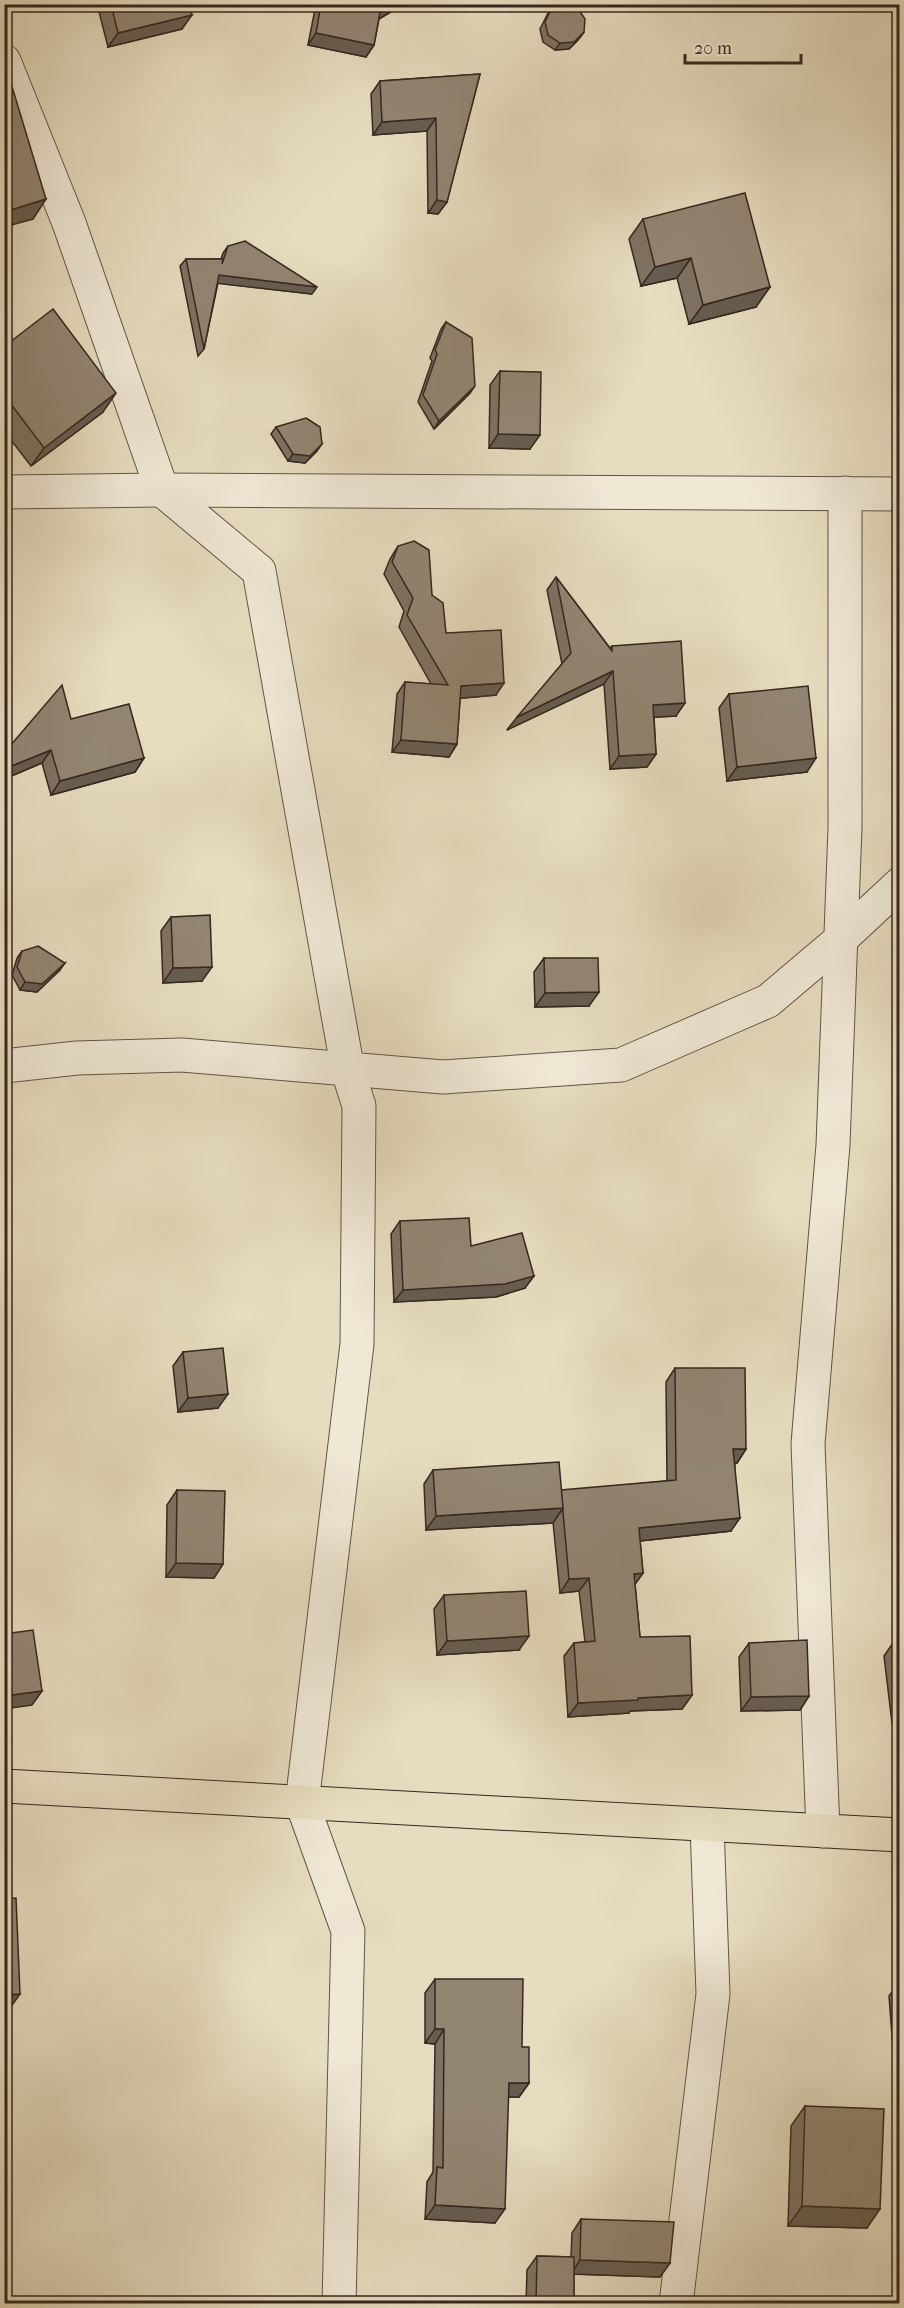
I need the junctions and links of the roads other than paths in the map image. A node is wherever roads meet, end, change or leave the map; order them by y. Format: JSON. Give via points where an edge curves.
{"nodes":[{"id":1,"x":4,"y":62,"type":"edge"},
{"id":2,"x":162,"y":490,"type":"junction"},
{"id":3,"x":4,"y":492,"type":"edge"},
{"id":4,"x":845,"y":494,"type":"junction"},
{"id":5,"x":900,"y":494,"type":"edge"},
{"id":6,"x":900,"y":884,"type":"edge"},
{"id":7,"x":840,"y":940,"type":"junction"},
{"id":8,"x":4,"y":1066,"type":"edge"},
{"id":9,"x":348,"y":1071,"type":"junction"},
{"id":10,"x":4,"y":1786,"type":"edge"},
{"id":11,"x":302,"y":1803,"type":"junction"},
{"id":12,"x":707,"y":1825,"type":"junction"},
{"id":13,"x":823,"y":1831,"type":"junction"},
{"id":14,"x":900,"y":1835,"type":"edge"},
{"id":15,"x":339,"y":2304,"type":"edge"},
{"id":16,"x":676,"y":2304,"type":"edge"}],
"edges":[{"from":1,"to":2,"type":"street","via":[[69,223]]},
{"from":2,"to":3,"type":"street"},
{"from":2,"to":4,"type":"street"},
{"from":2,"to":9,"type":"street","via":[[259,571]]},
{"from":4,"to":5,"type":"street"},
{"from":4,"to":7,"type":"street","via":[[845,828]]},
{"from":6,"to":7,"type":"street"},
{"from":7,"to":9,"type":"street","via":[[768,1001],[621,1065],[443,1077]]},
{"from":7,"to":13,"type":"street","via":[[833,1145],[808,1444]]},
{"from":8,"to":9,"type":"street","via":[[76,1058],[182,1055]]},
{"from":9,"to":11,"type":"street","via":[[359,1107],[357,1344]]},
{"from":10,"to":11,"type":"highway"},
{"from":11,"to":12,"type":"highway"},
{"from":11,"to":15,"type":"street","via":[[348,1931]]},
{"from":12,"to":13,"type":"highway"},
{"from":12,"to":16,"type":"street","via":[[713,1994]]},
{"from":13,"to":14,"type":"highway"}]}
